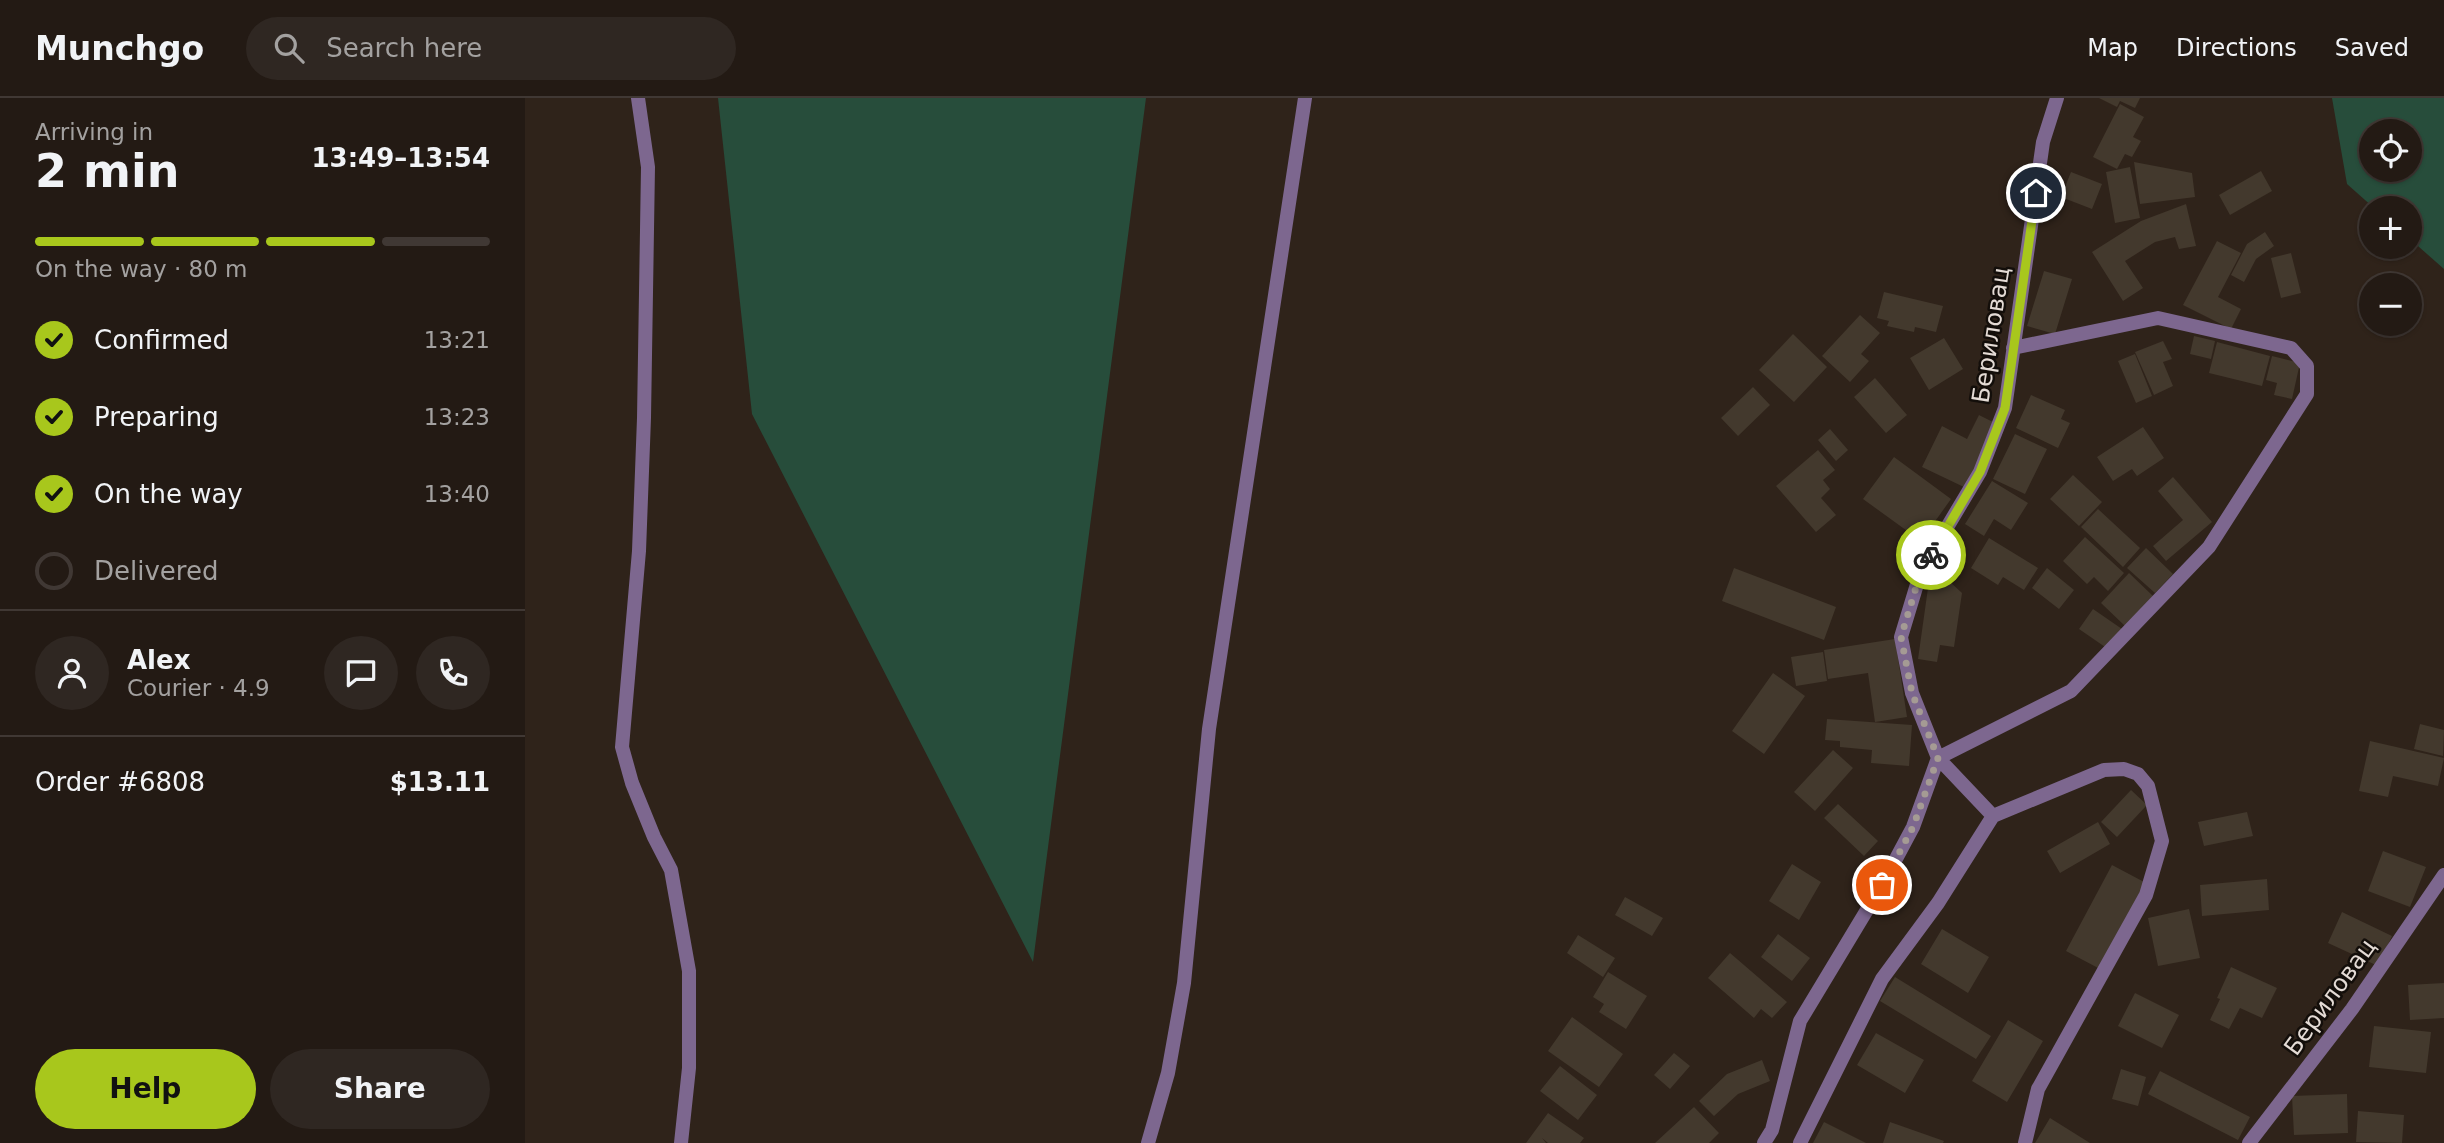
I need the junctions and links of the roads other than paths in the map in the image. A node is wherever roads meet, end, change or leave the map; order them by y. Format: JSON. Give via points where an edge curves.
{"nodes":[{"id":1,"x":638,"y":98,"type":"edge"},
{"id":2,"x":1305,"y":98,"type":"edge"},
{"id":3,"x":2057,"y":98,"type":"edge"},
{"id":4,"x":2013,"y":348,"type":"junction"},
{"id":5,"x":1938,"y":758,"type":"junction"},
{"id":6,"x":1993,"y":816,"type":"junction"},
{"id":7,"x":2444,"y":875,"type":"edge"},
{"id":8,"x":681,"y":1143,"type":"edge"},
{"id":9,"x":1148,"y":1143,"type":"edge"},
{"id":10,"x":1764,"y":1143,"type":"edge"},
{"id":11,"x":1800,"y":1143,"type":"edge"},
{"id":12,"x":2025,"y":1143,"type":"edge"},
{"id":13,"x":2249,"y":1143,"type":"edge"}],
"edges":[{"from":1,"to":8,"type":"street","via":[[648,167],[644,418],[639,551],[622,747],[632,783],[671,870],[689,971],[689,1068]]},
{"from":2,"to":9,"type":"street","via":[[1209,729],[1184,983],[1168,1073]]},
{"from":3,"to":4,"type":"street","name":"Бериловац","via":[[2043,142]]},
{"from":4,"to":5,"type":"street","name":"Бериловац","via":[[2005,408],[1980,472],[1921,571],[1901,637],[1912,693]]},
{"from":4,"to":5,"type":"street","via":[[2158,317],[2291,348],[2307,366],[2307,394],[2209,547],[2071,691]]},
{"from":5,"to":6,"type":"street"},
{"from":5,"to":10,"type":"street","via":[[1913,827],[1800,1021],[1772,1130]]},
{"from":6,"to":11,"type":"street","via":[[1938,903],[1882,979]]},
{"from":6,"to":12,"type":"street","via":[[2104,770],[2124,769],[2148,786],[2162,841],[2147,895],[2038,1088]]},
{"from":7,"to":13,"type":"street","name":"Бериловац","via":[[2352,1009]]}]}
